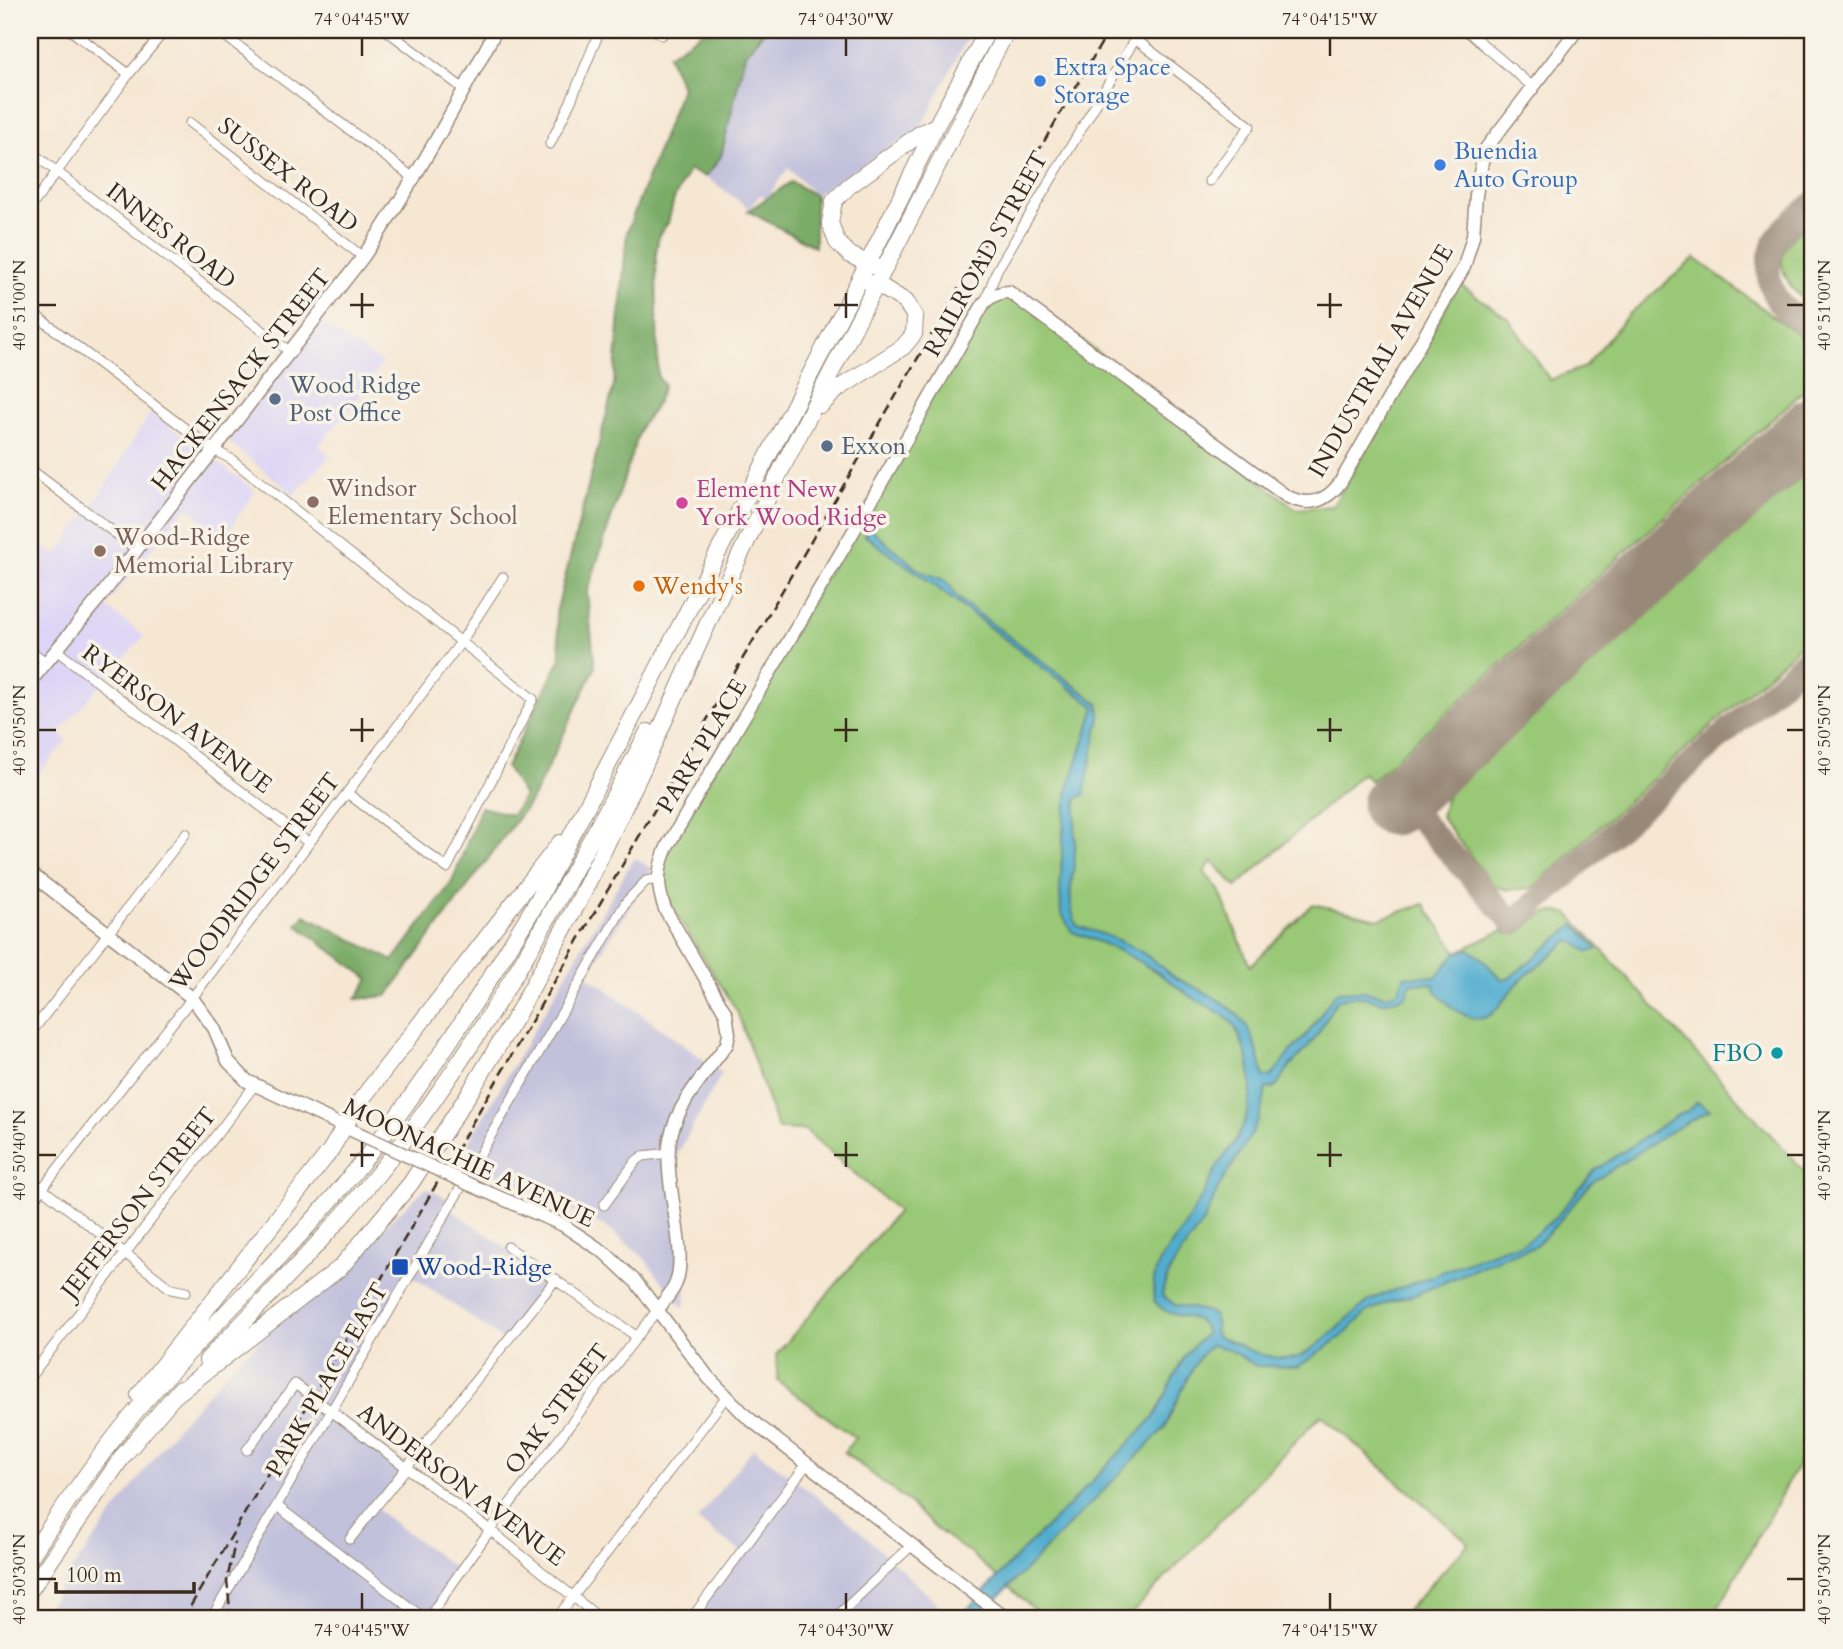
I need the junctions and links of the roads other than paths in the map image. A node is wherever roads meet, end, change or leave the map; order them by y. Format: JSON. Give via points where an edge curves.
{"nodes":[{"id":1,"x":70,"y":30,"type":"edge"},
{"id":2,"x":216,"y":30,"type":"edge"},
{"id":3,"x":386,"y":30,"type":"edge"},
{"id":4,"x":496,"y":30,"type":"edge"},
{"id":5,"x":600,"y":30,"type":"edge"},
{"id":6,"x":988,"y":30,"type":"edge"},
{"id":7,"x":1007,"y":30,"type":"edge"},
{"id":8,"x":1466,"y":30,"type":"edge"},
{"id":9,"x":1577,"y":30,"type":"edge"},
{"id":10,"x":162,"y":34,"type":"dead end"},
{"id":11,"x":129,"y":74,"type":"junction"},
{"id":12,"x":1533,"y":87,"type":"junction"},
{"id":13,"x":465,"y":90,"type":"junction"},
{"id":14,"x":190,"y":123,"type":"dead end"},
{"id":15,"x":936,"y":126,"type":"junction"},
{"id":16,"x":550,"y":144,"type":"dead end"},
{"id":17,"x":30,"y":151,"type":"edge"},
{"id":18,"x":57,"y":172,"type":"junction"},
{"id":19,"x":415,"y":179,"type":"junction"},
{"id":20,"x":1209,"y":181,"type":"dead end"},
{"id":21,"x":30,"y":208,"type":"edge"},
{"id":22,"x":363,"y":257,"type":"junction"},
{"id":23,"x":868,"y":263,"type":"junction"},
{"id":24,"x":880,"y":278,"type":"junction"},
{"id":25,"x":858,"y":282,"type":"junction"},
{"id":26,"x":984,"y":303,"type":"junction"},
{"id":27,"x":30,"y":311,"type":"edge"},
{"id":28,"x":289,"y":351,"type":"junction"},
{"id":29,"x":812,"y":414,"type":"junction"},
{"id":30,"x":212,"y":449,"type":"junction"},
{"id":31,"x":30,"y":470,"type":"edge"},
{"id":32,"x":859,"y":522,"type":"joint"},
{"id":33,"x":136,"y":549,"type":"junction"},
{"id":34,"x":503,"y":577,"type":"dead end"},
{"id":35,"x":717,"y":603,"type":"junction"},
{"id":36,"x":461,"y":642,"type":"junction"},
{"id":37,"x":30,"y":650,"type":"edge"},
{"id":38,"x":56,"y":650,"type":"junction"},
{"id":39,"x":47,"y":663,"type":"junction"},
{"id":40,"x":30,"y":682,"type":"edge"},
{"id":41,"x":347,"y":793,"type":"junction"},
{"id":42,"x":186,"y":833,"type":"dead end"},
{"id":43,"x":570,"y":836,"type":"junction"},
{"id":44,"x":309,"y":843,"type":"junction"},
{"id":45,"x":30,"y":873,"type":"edge"},
{"id":46,"x":658,"y":879,"type":"junction"},
{"id":47,"x":109,"y":934,"type":"junction"},
{"id":48,"x":192,"y":998,"type":"junction"},
{"id":49,"x":30,"y":1034,"type":"edge"},
{"id":50,"x":254,"y":1086,"type":"junction"},
{"id":51,"x":344,"y":1127,"type":"junction"},
{"id":52,"x":669,"y":1153,"type":"junction"},
{"id":53,"x":425,"y":1163,"type":"junction"},
{"id":54,"x":30,"y":1179,"type":"edge"},
{"id":55,"x":41,"y":1188,"type":"junction"},
{"id":56,"x":30,"y":1204,"type":"edge"},
{"id":57,"x":604,"y":1205,"type":"dead end"},
{"id":58,"x":508,"y":1247,"type":"dead end"},
{"id":59,"x":124,"y":1253,"type":"junction"},
{"id":60,"x":556,"y":1279,"type":"junction"},
{"id":61,"x":186,"y":1292,"type":"dead end"},
{"id":62,"x":658,"y":1309,"type":"junction"},
{"id":63,"x":636,"y":1336,"type":"junction"},
{"id":64,"x":30,"y":1377,"type":"edge"},
{"id":65,"x":173,"y":1396,"type":"junction"},
{"id":66,"x":726,"y":1397,"type":"junction"},
{"id":67,"x":332,"y":1411,"type":"junction"},
{"id":68,"x":247,"y":1450,"type":"dead end"},
{"id":69,"x":806,"y":1465,"type":"junction"},
{"id":70,"x":406,"y":1468,"type":"junction"},
{"id":71,"x":73,"y":1493,"type":"junction"},
{"id":72,"x":277,"y":1506,"type":"junction"},
{"id":73,"x":490,"y":1530,"type":"junction"},
{"id":74,"x":350,"y":1539,"type":"dead end"},
{"id":75,"x":911,"y":1546,"type":"junction"},
{"id":76,"x":30,"y":1557,"type":"edge"},
{"id":77,"x":30,"y":1590,"type":"edge"},
{"id":78,"x":573,"y":1596,"type":"junction"},
{"id":79,"x":435,"y":1608,"type":"dead end"},
{"id":80,"x":211,"y":1619,"type":"edge"},
{"id":81,"x":425,"y":1619,"type":"edge"},
{"id":82,"x":556,"y":1619,"type":"edge"},
{"id":83,"x":601,"y":1619,"type":"edge"},
{"id":84,"x":691,"y":1619,"type":"edge"},
{"id":85,"x":834,"y":1619,"type":"edge"},
{"id":86,"x":1007,"y":1619,"type":"edge"}],
"edges":[{"from":1,"to":11,"type":"street"},
{"from":2,"to":19,"type":"street"},
{"from":3,"to":13,"type":"street"},
{"from":4,"to":13,"type":"street","name":"HACKENSACK STREET"},
{"from":5,"to":16,"type":"street"},
{"from":6,"to":15,"type":"highway"},
{"from":7,"to":24,"type":"highway"},
{"from":8,"to":12,"type":"street"},
{"from":9,"to":12,"type":"street","name":"INDUSTRIAL AVENUE"},
{"from":10,"to":11,"type":"street"},
{"from":11,"to":18,"type":"street"},
{"from":12,"to":26,"type":"street","name":"INDUSTRIAL AVENUE","via":[[1482,156],[1472,244],[1458,278],[1340,483],[1323,500],[1296,501],[1286,496],[1009,292]]},
{"from":13,"to":19,"type":"street","name":"HACKENSACK STREET"},
{"from":14,"to":22,"type":"street","name":"SUSSEX ROAD"},
{"from":15,"to":23,"type":"highway"},
{"from":15,"to":23,"type":"highway","via":[[844,189],[834,201],[832,233],[844,250]]},
{"from":17,"to":18,"type":"street","name":"INNES ROAD"},
{"from":18,"to":21,"type":"street"},
{"from":18,"to":28,"type":"street","name":"INNES ROAD"},
{"from":19,"to":22,"type":"street","name":"HACKENSACK STREET"},
{"from":20,"to":26,"type":"street","name":"RAILROAD STREET","via":[[1250,126],[1135,39],[997,270]]},
{"from":22,"to":28,"type":"street","name":"HACKENSACK STREET"},
{"from":23,"to":24,"type":"highway"},
{"from":23,"to":25,"type":"highway"},
{"from":24,"to":25,"type":"highway"},
{"from":24,"to":29,"type":"highway"},
{"from":24,"to":29,"type":"highway","via":[[906,302],[915,317],[914,334],[903,347],[838,389]]},
{"from":25,"to":43,"type":"highway"},
{"from":26,"to":32,"type":"street","name":"RAILROAD STREET"},
{"from":27,"to":30,"type":"street"},
{"from":28,"to":30,"type":"street","name":"HACKENSACK STREET"},
{"from":29,"to":35,"type":"highway"},
{"from":30,"to":33,"type":"street","name":"HACKENSACK STREET"},
{"from":30,"to":36,"type":"street","via":[[231,459]]},
{"from":31,"to":33,"type":"street"},
{"from":32,"to":46,"type":"street","name":"PARK PLACE","via":[[668,845]]},
{"from":33,"to":38,"type":"street","name":"HACKENSACK STREET"},
{"from":34,"to":36,"type":"street","name":"WOODRIDGE STREET"},
{"from":35,"to":53,"type":"highway","via":[[580,899],[519,1010]]},
{"from":35,"to":65,"type":"highway","via":[[562,894],[445,1084],[359,1197]]},
{"from":36,"to":41,"type":"street","name":"WOODRIDGE STREET"},
{"from":36,"to":41,"type":"street","via":[[533,699],[447,868]]},
{"from":37,"to":39,"type":"street"},
{"from":38,"to":39,"type":"street","name":"HACKENSACK STREET"},
{"from":38,"to":44,"type":"street","name":"RYERSON AVENUE"},
{"from":39,"to":40,"type":"street","name":"HACKENSACK STREET"},
{"from":41,"to":44,"type":"street","name":"WOODRIDGE STREET"},
{"from":42,"to":47,"type":"street"},
{"from":43,"to":51,"type":"highway","via":[[552,851]]},
{"from":43,"to":71,"type":"highway","via":[[496,971],[392,1124],[294,1242],[137,1410]]},
{"from":44,"to":48,"type":"street","name":"WOODRIDGE STREET"},
{"from":45,"to":47,"type":"street","name":"MOONACHIE AVENUE"},
{"from":46,"to":52,"type":"street","via":[[665,909],[726,1014],[729,1034],[727,1044],[678,1113]]},
{"from":46,"to":67,"type":"street","name":"PARK PLACE EAST","via":[[646,881],[626,902]]},
{"from":47,"to":48,"type":"street","name":"MOONACHIE AVENUE"},
{"from":47,"to":49,"type":"street"},
{"from":48,"to":50,"type":"street","name":"MOONACHIE AVENUE","via":[[214,1027],[228,1061]]},
{"from":48,"to":55,"type":"street","name":"WOODRIDGE STREET"},
{"from":50,"to":51,"type":"street","name":"MOONACHIE AVENUE"},
{"from":50,"to":59,"type":"street","name":"JEFFERSON STREET"},
{"from":51,"to":53,"type":"street","name":"MOONACHIE AVENUE","bridge":true},
{"from":51,"to":71,"type":"highway","via":[[127,1410]]},
{"from":52,"to":57,"type":"street","via":[[636,1161]]},
{"from":52,"to":62,"type":"street","via":[[678,1271],[677,1282]]},
{"from":53,"to":62,"type":"street","name":"MOONACHIE AVENUE","bridge":true,"via":[[581,1236],[622,1268]]},
{"from":53,"to":65,"type":"highway","via":[[341,1267]]},
{"from":54,"to":55,"type":"street"},
{"from":55,"to":56,"type":"street","name":"WOODRIDGE STREET"},
{"from":55,"to":59,"type":"street"},
{"from":58,"to":60,"type":"street"},
{"from":59,"to":61,"type":"street","via":[[170,1289]]},
{"from":59,"to":64,"type":"street","name":"JEFFERSON STREET"},
{"from":60,"to":63,"type":"street"},
{"from":60,"to":70,"type":"street"},
{"from":62,"to":63,"type":"street","name":"OAK STREET"},
{"from":62,"to":66,"type":"street","name":"MOONACHIE AVENUE"},
{"from":63,"to":73,"type":"street","name":"OAK STREET"},
{"from":65,"to":77,"type":"highway","via":[[107,1478]]},
{"from":66,"to":69,"type":"street","name":"MOONACHIE AVENUE"},
{"from":66,"to":78,"type":"street"},
{"from":67,"to":68,"type":"street","name":"ANDERSON AVENUE","via":[[295,1384]]},
{"from":67,"to":70,"type":"street","name":"ANDERSON AVENUE"},
{"from":67,"to":72,"type":"street","name":"PARK PLACE EAST"},
{"from":69,"to":75,"type":"street","name":"MOONACHIE AVENUE"},
{"from":69,"to":84,"type":"street"},
{"from":70,"to":73,"type":"street","name":"ANDERSON AVENUE"},
{"from":70,"to":74,"type":"street"},
{"from":71,"to":76,"type":"highway"},
{"from":72,"to":80,"type":"street"},
{"from":72,"to":81,"type":"street"},
{"from":73,"to":78,"type":"street","name":"ANDERSON AVENUE"},
{"from":73,"to":79,"type":"street","name":"OAK STREET"},
{"from":75,"to":85,"type":"street"},
{"from":75,"to":86,"type":"street","name":"MOONACHIE AVENUE"},
{"from":78,"to":82,"type":"street"},
{"from":78,"to":83,"type":"street","name":"ANDERSON AVENUE"}]}
